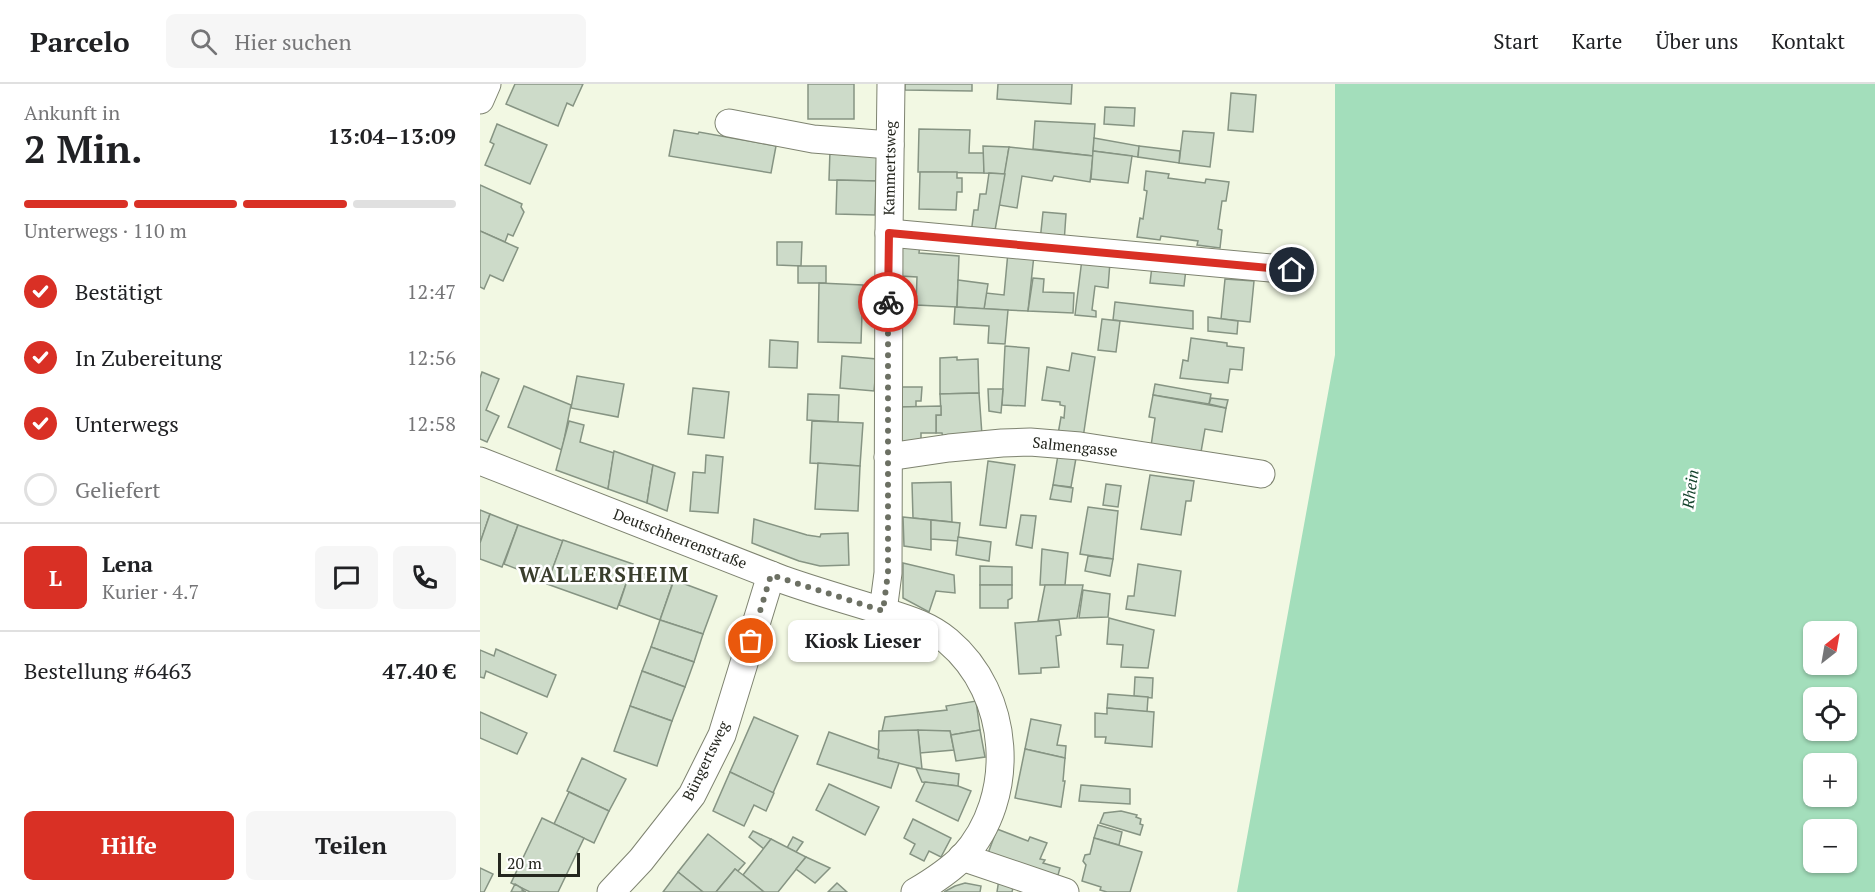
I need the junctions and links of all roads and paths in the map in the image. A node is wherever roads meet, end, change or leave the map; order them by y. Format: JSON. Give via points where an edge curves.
{"nodes":[{"id":1,"x":487,"y":84,"type":"edge"},
{"id":2,"x":891,"y":84,"type":"edge"},
{"id":3,"x":480,"y":100,"type":"edge"},
{"id":4,"x":729,"y":123,"type":"dead end"},
{"id":5,"x":890,"y":145,"type":"junction"},
{"id":6,"x":889,"y":233,"type":"junction"},
{"id":7,"x":1292,"y":270,"type":"dead end"},
{"id":8,"x":888,"y":457,"type":"junction"},
{"id":9,"x":480,"y":461,"type":"edge"},
{"id":10,"x":1261,"y":474,"type":"dead end"},
{"id":11,"x":771,"y":575,"type":"junction"},
{"id":12,"x":883,"y":611,"type":"junction"},
{"id":13,"x":962,"y":857,"type":"junction"},
{"id":14,"x":611,"y":892,"type":"edge"},
{"id":15,"x":915,"y":892,"type":"edge"},
{"id":16,"x":1065,"y":892,"type":"edge"}],
"edges":[{"from":1,"to":3,"type":"street"},
{"from":2,"to":5,"type":"street","name":"Kammertsweg"},
{"from":4,"to":5,"type":"street","via":[[813,139]]},
{"from":5,"to":6,"type":"street","name":"Kammertsweg"},
{"from":6,"to":7,"type":"street"},
{"from":6,"to":8,"type":"street","name":"Kammertsweg"},
{"from":8,"to":10,"type":"street","name":"Salmengasse","via":[[1029,442],[1080,446]]},
{"from":8,"to":12,"type":"street","name":"Kammertsweg","via":[[888,573]]},
{"from":9,"to":11,"type":"street","name":"Deutschherrenstraße"},
{"from":11,"to":12,"type":"street","name":"Deutschherrenstraße"},
{"from":11,"to":14,"type":"street","name":"Büngertsweg","via":[[722,735],[692,795]]},
{"from":12,"to":13,"type":"street","name":"Deutschherrenstraße","via":[[923,624],[948,641],[968,660],[992,707],[1000,736],[998,782],[993,806],[978,837]]},
{"from":13,"to":15,"type":"street","name":"Deutschherrenstraße"},
{"from":13,"to":16,"type":"street"}]}
